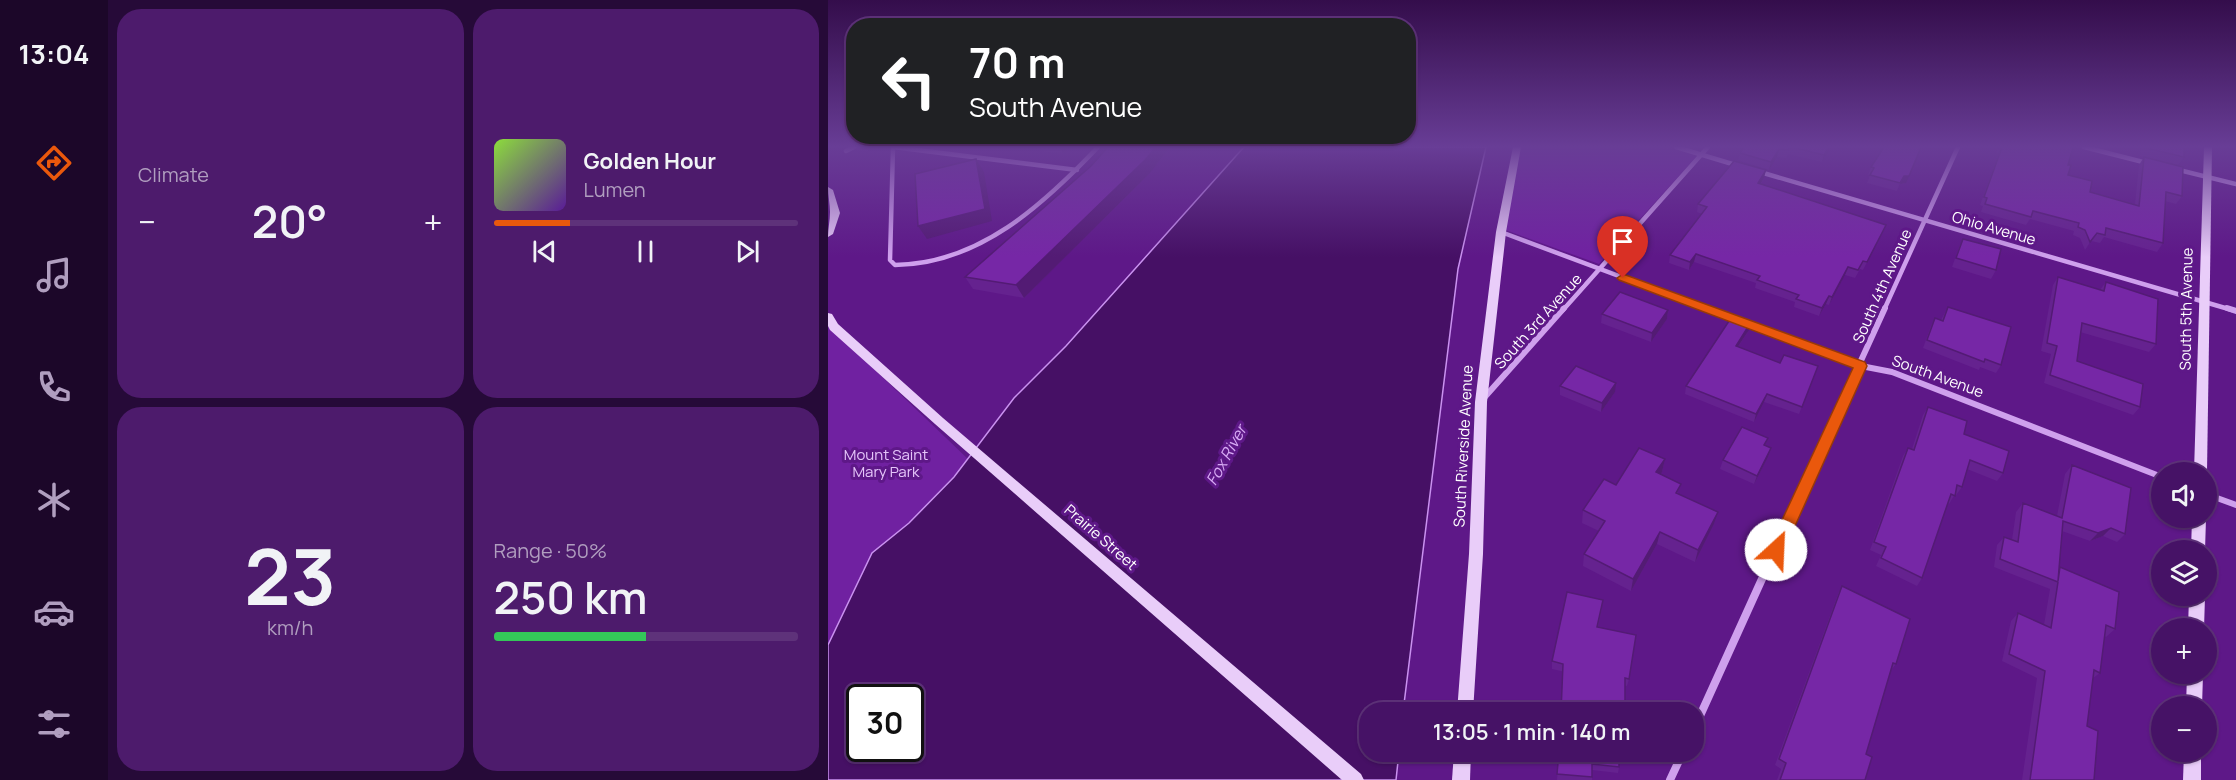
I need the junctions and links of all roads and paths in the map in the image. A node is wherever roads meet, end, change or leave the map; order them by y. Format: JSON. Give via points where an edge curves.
{"nodes":[{"id":1,"x":892,"y":183,"type":"edge"},
{"id":2,"x":1061,"y":183,"type":"edge"},
{"id":3,"x":1510,"y":183,"type":"edge"},
{"id":4,"x":1677,"y":183,"type":"edge"},
{"id":5,"x":1800,"y":183,"type":"edge"},
{"id":6,"x":1942,"y":183,"type":"edge"},
{"id":7,"x":2208,"y":183,"type":"edge"},
{"id":8,"x":828,"y":190,"type":"edge"},
{"id":9,"x":1925,"y":220,"type":"junction"},
{"id":10,"x":1501,"y":232,"type":"junction"},
{"id":11,"x":828,"y":234,"type":"edge"},
{"id":12,"x":1601,"y":269,"type":"junction"},
{"id":13,"x":2204,"y":302,"type":"junction"},
{"id":14,"x":2236,"y":311,"type":"edge"},
{"id":15,"x":828,"y":317,"type":"edge"},
{"id":16,"x":1861,"y":366,"type":"junction"},
{"id":17,"x":1481,"y":402,"type":"junction"},
{"id":18,"x":2200,"y":462,"type":"edge"},
{"id":19,"x":2151,"y":473,"type":"edge"},
{"id":20,"x":2217,"y":498,"type":"edge"},
{"id":21,"x":2236,"y":505,"type":"edge"},
{"id":22,"x":1466,"y":702,"type":"edge"},
{"id":23,"x":1704,"y":707,"type":"edge"},
{"id":24,"x":1462,"y":762,"type":"edge"},
{"id":25,"x":1678,"y":762,"type":"edge"},
{"id":26,"x":2193,"y":762,"type":"edge"},
{"id":27,"x":1355,"y":780,"type":"edge"},
{"id":28,"x":1461,"y":780,"type":"edge"},
{"id":29,"x":1670,"y":780,"type":"edge"},
{"id":30,"x":2192,"y":780,"type":"edge"}],
"edges":[{"from":1,"to":2,"type":"street","via":[[889,246],[894,266],[929,265],[965,251],[1021,217]]},
{"from":3,"to":10,"type":"street","name":"South Riverside Avenue"},
{"from":4,"to":12,"type":"street","name":"South 3rd Avenue"},
{"from":5,"to":9,"type":"street","name":"Ohio Avenue"},
{"from":6,"to":9,"type":"street","name":"South 4th Avenue"},
{"from":7,"to":13,"type":"street","name":"South 5th Avenue"},
{"from":8,"to":11,"type":"street","via":[[835,213]]},
{"from":9,"to":13,"type":"street","name":"Ohio Avenue"},
{"from":9,"to":16,"type":"street","name":"South 4th Avenue"},
{"from":10,"to":12,"type":"street","name":"South Avenue"},
{"from":10,"to":17,"type":"street","name":"South Riverside Avenue"},
{"from":12,"to":16,"type":"street","name":"South Avenue"},
{"from":12,"to":17,"type":"street","name":"South 3rd Avenue"},
{"from":13,"to":14,"type":"street","name":"Ohio Avenue"},
{"from":13,"to":18,"type":"street","name":"South 5th Avenue"},
{"from":15,"to":27,"type":"street","name":"Prairie Street","via":[[834,327],[939,421]]},
{"from":16,"to":19,"type":"street","name":"South Avenue","via":[[1892,372]]},
{"from":16,"to":23,"type":"street","name":"South 4th Avenue"},
{"from":17,"to":22,"type":"street","name":"South Riverside Avenue"},
{"from":20,"to":21,"type":"street"},
{"from":24,"to":28,"type":"street"},
{"from":25,"to":29,"type":"street"},
{"from":26,"to":30,"type":"street"}]}
